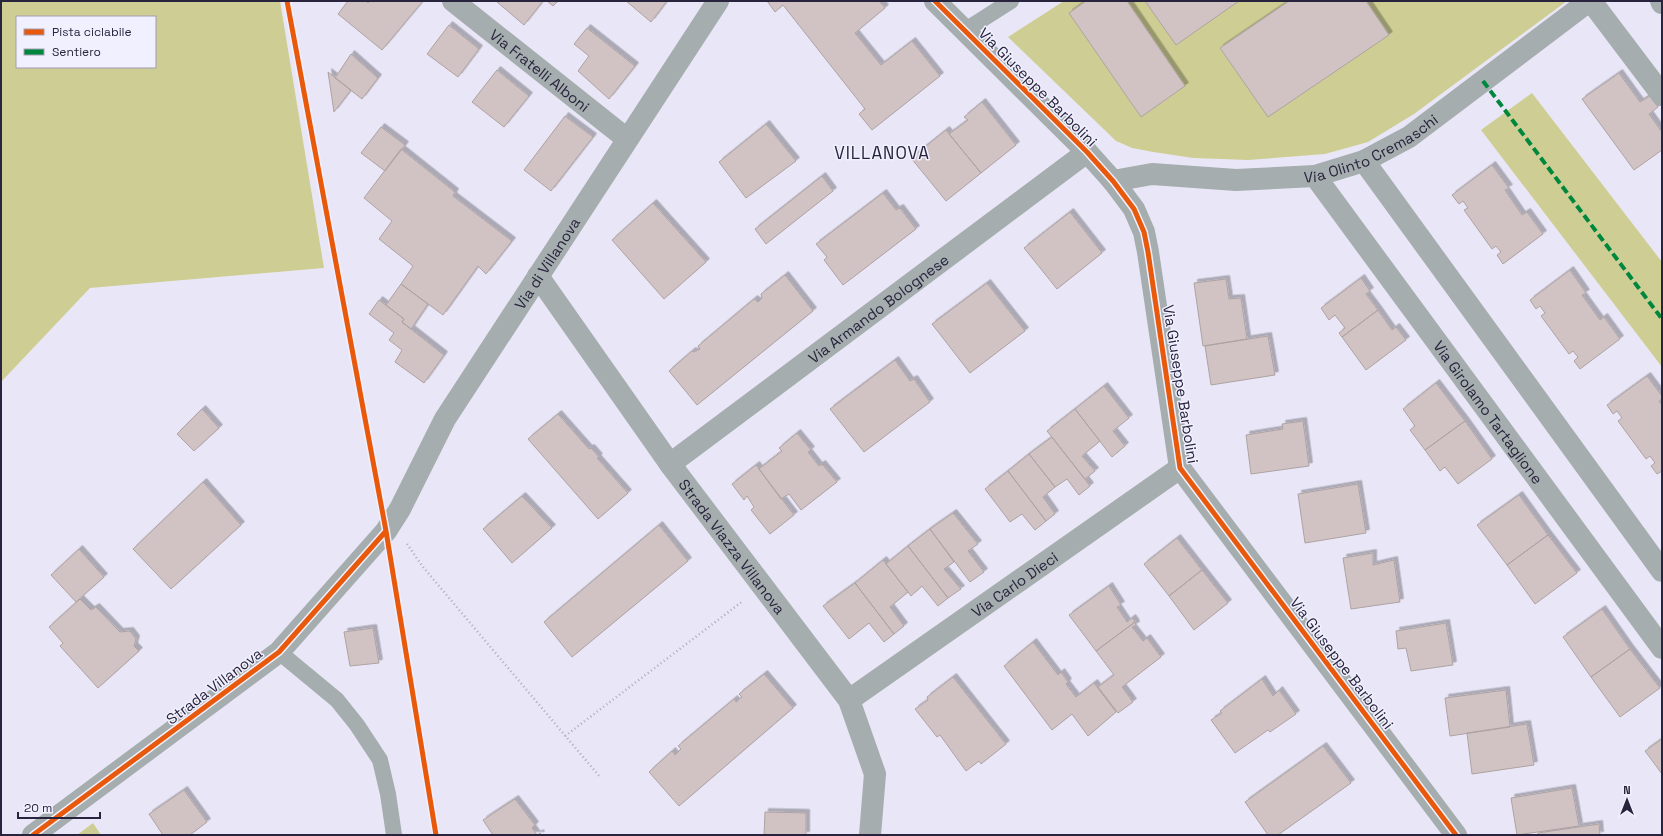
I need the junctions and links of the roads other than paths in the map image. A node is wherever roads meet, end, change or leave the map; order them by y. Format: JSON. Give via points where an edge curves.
{"nodes":[{"id":1,"x":453,"y":1,"type":"edge"},
{"id":2,"x":718,"y":1,"type":"edge"},
{"id":3,"x":935,"y":1,"type":"edge"},
{"id":4,"x":1590,"y":1,"type":"edge"},
{"id":5,"x":1008,"y":2,"type":"edge"},
{"id":6,"x":964,"y":31,"type":"junction"},
{"id":7,"x":1662,"y":95,"type":"edge"},
{"id":8,"x":628,"y":139,"type":"junction"},
{"id":9,"x":1087,"y":152,"type":"junction"},
{"id":10,"x":1364,"y":161,"type":"junction"},
{"id":11,"x":1315,"y":176,"type":"junction"},
{"id":12,"x":1113,"y":181,"type":"junction"},
{"id":13,"x":538,"y":276,"type":"junction"},
{"id":14,"x":670,"y":464,"type":"junction"},
{"id":15,"x":1180,"y":468,"type":"junction"},
{"id":16,"x":389,"y":527,"type":"joint"},
{"id":17,"x":1662,"y":571,"type":"edge"},
{"id":18,"x":1662,"y":648,"type":"edge"},
{"id":19,"x":279,"y":652,"type":"junction"},
{"id":20,"x":849,"y":700,"type":"junction"},
{"id":21,"x":33,"y":835,"type":"edge"},
{"id":22,"x":394,"y":835,"type":"edge"},
{"id":23,"x":870,"y":835,"type":"edge"},
{"id":24,"x":1456,"y":835,"type":"edge"}],
"edges":[{"from":1,"to":8,"type":"street","name":"Via Fratelli Alboni"},
{"from":2,"to":8,"type":"street","name":"Via di Villanova"},
{"from":3,"to":6,"type":"street","name":"Via Giuseppe Barbolini"},
{"from":4,"to":7,"type":"street"},
{"from":4,"to":10,"type":"street","name":"Via Olinto Cremaschi","via":[[1409,137]]},
{"from":5,"to":6,"type":"lane"},
{"from":6,"to":9,"type":"street","name":"Via Giuseppe Barbolini"},
{"from":8,"to":13,"type":"street","name":"Via di Villanova"},
{"from":9,"to":12,"type":"street","name":"Via Giuseppe Barbolini"},
{"from":9,"to":14,"type":"street","name":"Via Armando Bolognese"},
{"from":10,"to":11,"type":"street","name":"Via Olinto Cremaschi"},
{"from":10,"to":17,"type":"street"},
{"from":11,"to":12,"type":"street","name":"Via Olinto Cremaschi","via":[[1236,180],[1152,174]]},
{"from":11,"to":18,"type":"street","name":"Via Girolamo Tartaglione"},
{"from":12,"to":15,"type":"street","name":"Via Giuseppe Barbolini","via":[[1134,209],[1144,232]]},
{"from":13,"to":14,"type":"street","name":"Strada Viazza Villanova"},
{"from":13,"to":16,"type":"street","name":"Via di Villanova","via":[[445,419]]},
{"from":14,"to":20,"type":"street","name":"Strada Viazza Villanova"},
{"from":15,"to":20,"type":"street","name":"Via Carlo Dieci"},
{"from":15,"to":24,"type":"street","name":"Via Giuseppe Barbolini"},
{"from":16,"to":19,"type":"street","name":"Strada Villanova"},
{"from":19,"to":21,"type":"street","name":"Strada Villanova"},
{"from":19,"to":22,"type":"lane","via":[[337,700],[380,760]]},
{"from":20,"to":23,"type":"street","name":"Strada Viazza Villanova","via":[[875,774]]}]}
